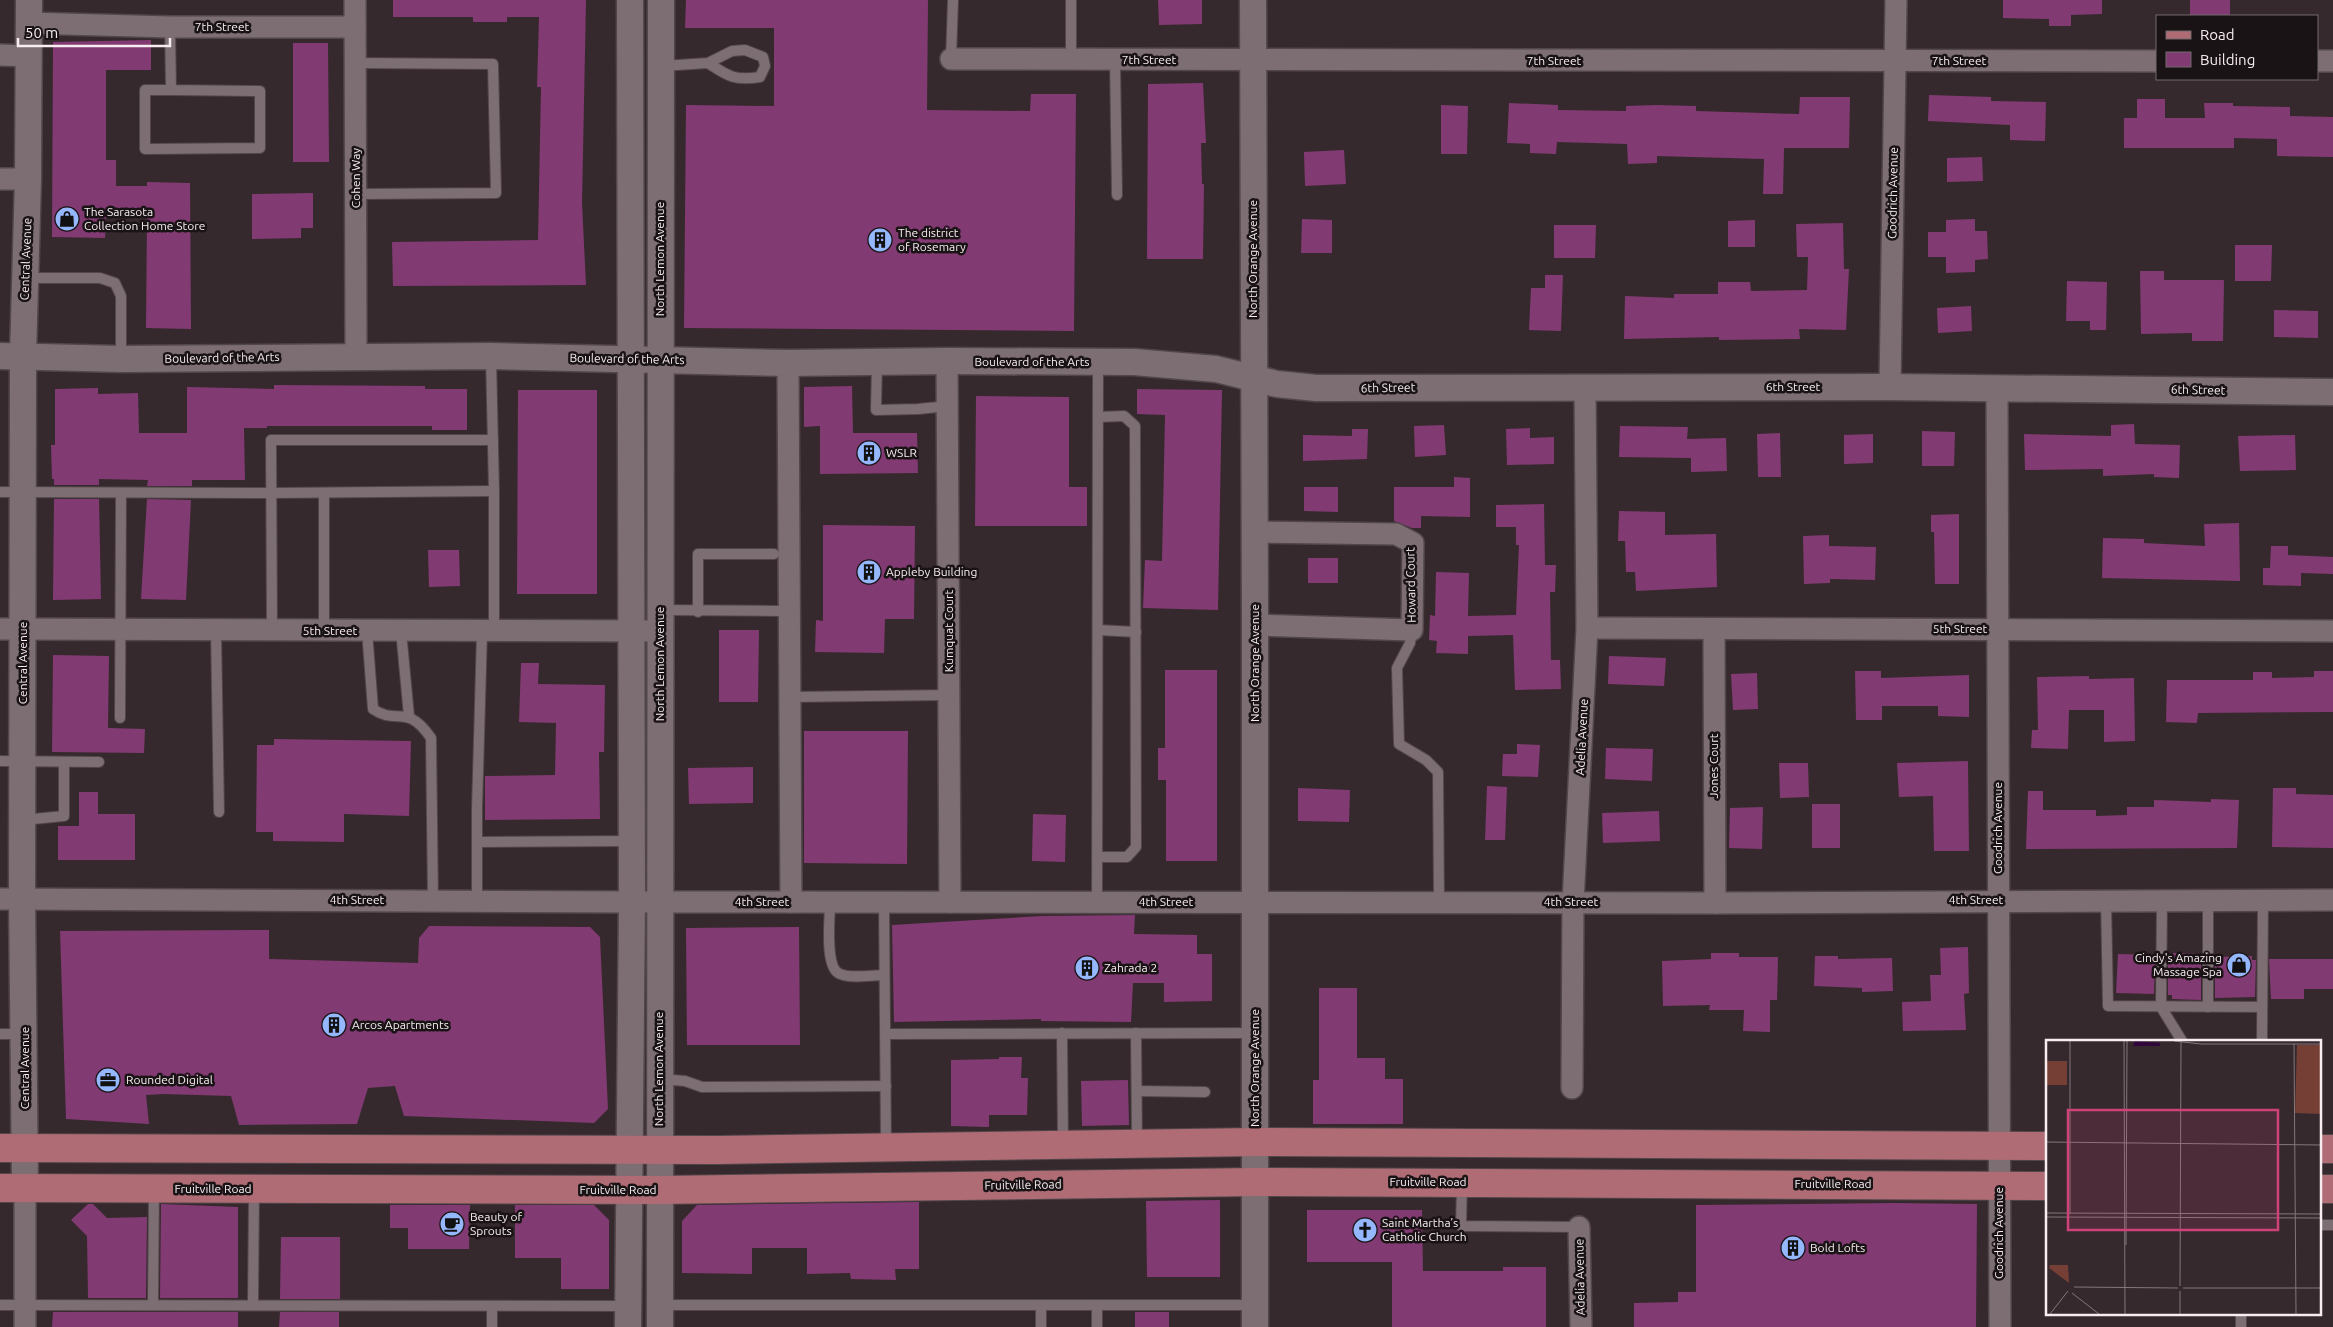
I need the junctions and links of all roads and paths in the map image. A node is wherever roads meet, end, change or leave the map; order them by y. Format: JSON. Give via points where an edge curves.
{"nodes":[{"id":1,"x":356,"y":0,"type":"edge"},
{"id":2,"x":630,"y":0,"type":"edge"},
{"id":3,"x":661,"y":0,"type":"edge"},
{"id":4,"x":953,"y":0,"type":"edge"},
{"id":5,"x":1071,"y":0,"type":"edge"},
{"id":6,"x":1253,"y":0,"type":"edge"},
{"id":7,"x":1896,"y":0,"type":"edge"},
{"id":8,"x":29,"y":11,"type":"edge"},
{"id":9,"x":170,"y":27,"type":"junction"},
{"id":10,"x":356,"y":27,"type":"junction"},
{"id":11,"x":0,"y":55,"type":"edge"},
{"id":12,"x":29,"y":56,"type":"junction"},
{"id":13,"x":951,"y":59,"type":"joint"},
{"id":14,"x":1253,"y":60,"type":"junction"},
{"id":15,"x":1071,"y":61,"type":"junction"},
{"id":16,"x":1115,"y":61,"type":"junction"},
{"id":17,"x":1896,"y":61,"type":"junction"},
{"id":18,"x":2156,"y":61,"type":"edge"},
{"id":19,"x":2318,"y":61,"type":"edge"},
{"id":20,"x":2333,"y":61,"type":"edge"},
{"id":21,"x":356,"y":63,"type":"junction"},
{"id":22,"x":708,"y":63,"type":"junction"},
{"id":23,"x":661,"y":66,"type":"junction"},
{"id":24,"x":171,"y":90,"type":"junction"},
{"id":25,"x":0,"y":179,"type":"edge"},
{"id":26,"x":28,"y":179,"type":"junction"},
{"id":27,"x":357,"y":194,"type":"junction"},
{"id":28,"x":1116,"y":194,"type":"dead end"},
{"id":29,"x":25,"y":278,"type":"junction"},
{"id":30,"x":12,"y":356,"type":"edge"},
{"id":31,"x":356,"y":356,"type":"junction"},
{"id":32,"x":491,"y":356,"type":"junction"},
{"id":33,"x":121,"y":359,"type":"junction"},
{"id":34,"x":631,"y":360,"type":"junction"},
{"id":35,"x":660,"y":360,"type":"junction"},
{"id":36,"x":947,"y":361,"type":"junction"},
{"id":37,"x":877,"y":362,"type":"junction"},
{"id":38,"x":1098,"y":362,"type":"junction"},
{"id":39,"x":788,"y":364,"type":"junction"},
{"id":40,"x":1253,"y":379,"type":"junction"},
{"id":41,"x":1585,"y":386,"type":"junction"},
{"id":42,"x":1890,"y":387,"type":"junction"},
{"id":43,"x":1997,"y":388,"type":"junction"},
{"id":44,"x":2333,"y":392,"type":"edge"},
{"id":45,"x":948,"y":406,"type":"junction"},
{"id":46,"x":1098,"y":417,"type":"junction"},
{"id":47,"x":493,"y":440,"type":"junction"},
{"id":48,"x":494,"y":491,"type":"junction"},
{"id":49,"x":12,"y":492,"type":"edge"},
{"id":50,"x":121,"y":493,"type":"junction"},
{"id":51,"x":271,"y":493,"type":"junction"},
{"id":52,"x":324,"y":493,"type":"junction"},
{"id":53,"x":1254,"y":532,"type":"junction"},
{"id":54,"x":774,"y":554,"type":"dead end"},
{"id":55,"x":779,"y":611,"type":"dead end"},
{"id":56,"x":698,"y":612,"type":"junction"},
{"id":57,"x":660,"y":621,"type":"junction"},
{"id":58,"x":1255,"y":625,"type":"junction"},
{"id":59,"x":1587,"y":628,"type":"junction"},
{"id":60,"x":11,"y":629,"type":"edge"},
{"id":61,"x":1714,"y":629,"type":"junction"},
{"id":62,"x":120,"y":630,"type":"junction"},
{"id":63,"x":1098,"y":630,"type":"junction"},
{"id":64,"x":1412,"y":630,"type":"junction"},
{"id":65,"x":1999,"y":630,"type":"junction"},
{"id":66,"x":216,"y":631,"type":"junction"},
{"id":67,"x":272,"y":631,"type":"junction"},
{"id":68,"x":324,"y":631,"type":"junction"},
{"id":69,"x":367,"y":631,"type":"junction"},
{"id":70,"x":401,"y":631,"type":"junction"},
{"id":71,"x":2333,"y":631,"type":"edge"},
{"id":72,"x":488,"y":632,"type":"junction"},
{"id":73,"x":632,"y":632,"type":"junction"},
{"id":74,"x":1136,"y":632,"type":"junction"},
{"id":75,"x":949,"y":695,"type":"junction"},
{"id":76,"x":790,"y":697,"type":"junction"},
{"id":77,"x":409,"y":716,"type":"junction"},
{"id":78,"x":120,"y":718,"type":"dead end"},
{"id":79,"x":11,"y":760,"type":"edge"},
{"id":80,"x":64,"y":762,"type":"junction"},
{"id":81,"x":99,"y":762,"type":"dead end"},
{"id":82,"x":219,"y":812,"type":"dead end"},
{"id":83,"x":22,"y":820,"type":"junction"},
{"id":84,"x":632,"y":841,"type":"junction"},
{"id":85,"x":476,"y":842,"type":"junction"},
{"id":86,"x":1097,"y":857,"type":"junction"},
{"id":87,"x":11,"y":899,"type":"edge"},
{"id":88,"x":1998,"y":900,"type":"junction"},
{"id":89,"x":2106,"y":900,"type":"junction"},
{"id":90,"x":2162,"y":900,"type":"junction"},
{"id":91,"x":2208,"y":900,"type":"junction"},
{"id":92,"x":2263,"y":900,"type":"junction"},
{"id":93,"x":2333,"y":900,"type":"edge"},
{"id":94,"x":434,"y":901,"type":"junction"},
{"id":95,"x":1097,"y":901,"type":"junction"},
{"id":96,"x":476,"y":902,"type":"junction"},
{"id":97,"x":632,"y":902,"type":"junction"},
{"id":98,"x":659,"y":902,"type":"junction"},
{"id":99,"x":791,"y":902,"type":"junction"},
{"id":100,"x":830,"y":902,"type":"junction"},
{"id":101,"x":884,"y":902,"type":"junction"},
{"id":102,"x":950,"y":902,"type":"junction"},
{"id":103,"x":1256,"y":902,"type":"junction"},
{"id":104,"x":1439,"y":902,"type":"junction"},
{"id":105,"x":1573,"y":902,"type":"junction"},
{"id":106,"x":1715,"y":903,"type":"junction"},
{"id":107,"x":884,"y":974,"type":"junction"},
{"id":108,"x":2161,"y":1007,"type":"junction"},
{"id":109,"x":2208,"y":1007,"type":"junction"},
{"id":110,"x":2262,"y":1007,"type":"junction"},
{"id":111,"x":1062,"y":1033,"type":"junction"},
{"id":112,"x":1136,"y":1033,"type":"junction"},
{"id":113,"x":1255,"y":1033,"type":"junction"},
{"id":114,"x":13,"y":1034,"type":"edge"},
{"id":115,"x":885,"y":1034,"type":"junction"},
{"id":116,"x":2181,"y":1040,"type":"edge"},
{"id":117,"x":2262,"y":1040,"type":"edge"},
{"id":118,"x":659,"y":1079,"type":"junction"},
{"id":119,"x":886,"y":1086,"type":"junction"},
{"id":120,"x":1572,"y":1088,"type":"dead end"},
{"id":121,"x":1137,"y":1091,"type":"junction"},
{"id":122,"x":1205,"y":1092,"type":"dead end"},
{"id":123,"x":1255,"y":1142,"type":"junction"},
{"id":124,"x":1137,"y":1143,"type":"junction"},
{"id":125,"x":1063,"y":1144,"type":"junction"},
{"id":126,"x":2000,"y":1146,"type":"junction"},
{"id":127,"x":2046,"y":1146,"type":"edge"},
{"id":128,"x":886,"y":1147,"type":"junction"},
{"id":129,"x":12,"y":1148,"type":"edge"},
{"id":130,"x":2320,"y":1149,"type":"edge"},
{"id":131,"x":2333,"y":1149,"type":"edge"},
{"id":132,"x":630,"y":1150,"type":"junction"},
{"id":133,"x":659,"y":1150,"type":"junction"},
{"id":134,"x":1255,"y":1182,"type":"junction"},
{"id":135,"x":1462,"y":1182,"type":"junction"},
{"id":136,"x":1999,"y":1186,"type":"junction"},
{"id":137,"x":2046,"y":1186,"type":"edge"},
{"id":138,"x":13,"y":1187,"type":"edge"},
{"id":139,"x":154,"y":1188,"type":"junction"},
{"id":140,"x":254,"y":1189,"type":"junction"},
{"id":141,"x":2320,"y":1189,"type":"edge"},
{"id":142,"x":2333,"y":1189,"type":"edge"},
{"id":143,"x":629,"y":1190,"type":"junction"},
{"id":144,"x":659,"y":1190,"type":"junction"},
{"id":145,"x":2320,"y":1225,"type":"edge"},
{"id":146,"x":2333,"y":1225,"type":"edge"},
{"id":147,"x":1579,"y":1228,"type":"joint"},
{"id":148,"x":0,"y":1305,"type":"edge"},
{"id":149,"x":25,"y":1305,"type":"junction"},
{"id":150,"x":152,"y":1305,"type":"junction"},
{"id":151,"x":252,"y":1305,"type":"junction"},
{"id":152,"x":1041,"y":1305,"type":"junction"},
{"id":153,"x":1097,"y":1305,"type":"junction"},
{"id":154,"x":492,"y":1306,"type":"junction"},
{"id":155,"x":2241,"y":1314,"type":"edge"},
{"id":156,"x":628,"y":1316,"type":"edge"},
{"id":157,"x":660,"y":1316,"type":"edge"},
{"id":158,"x":1255,"y":1316,"type":"edge"},
{"id":159,"x":24,"y":1327,"type":"edge"},
{"id":160,"x":492,"y":1327,"type":"edge"},
{"id":161,"x":1041,"y":1327,"type":"edge"},
{"id":162,"x":1098,"y":1327,"type":"edge"},
{"id":163,"x":1581,"y":1327,"type":"edge"},
{"id":164,"x":2000,"y":1327,"type":"edge"},
{"id":165,"x":2241,"y":1327,"type":"edge"}],
"edges":[{"from":1,"to":10,"type":"street","name":"Cohen Way"},
{"from":2,"to":34,"type":"street"},
{"from":3,"to":23,"type":"street","name":"North Lemon Avenue"},
{"from":4,"to":13,"type":"lane"},
{"from":5,"to":15,"type":"lane"},
{"from":6,"to":14,"type":"street","name":"North Orange Avenue"},
{"from":7,"to":17,"type":"street","name":"Goodrich Avenue"},
{"from":8,"to":9,"type":"street","name":"7th Street"},
{"from":8,"to":12,"type":"street","name":"Central Avenue"},
{"from":9,"to":10,"type":"street","name":"7th Street"},
{"from":9,"to":24,"type":"lane"},
{"from":10,"to":21,"type":"street","name":"Cohen Way"},
{"from":11,"to":12,"type":"street"},
{"from":12,"to":26,"type":"street","name":"Central Avenue"},
{"from":13,"to":15,"type":"street","name":"7th Street"},
{"from":14,"to":16,"type":"street","name":"7th Street"},
{"from":14,"to":17,"type":"street","name":"7th Street"},
{"from":14,"to":40,"type":"street","name":"North Orange Avenue"},
{"from":15,"to":16,"type":"street","name":"7th Street"},
{"from":16,"to":28,"type":"lane"},
{"from":17,"to":18,"type":"street","name":"7th Street"},
{"from":17,"to":42,"type":"street","name":"Goodrich Avenue"},
{"from":19,"to":20,"type":"street"},
{"from":21,"to":27,"type":"street","name":"Cohen Way"},
{"from":21,"to":27,"type":"lane","via":[[492,64],[496,193]]},
{"from":22,"to":22,"type":"lane","via":[[732,51],[745,50],[763,57],[765,66],[760,77],[741,80],[726,76]]},
{"from":22,"to":23,"type":"lane"},
{"from":23,"to":35,"type":"street","name":"North Lemon Avenue"},
{"from":24,"to":24,"type":"lane","via":[[145,90],[145,149],[260,148],[260,91]]},
{"from":25,"to":26,"type":"street"},
{"from":26,"to":29,"type":"street","name":"Central Avenue"},
{"from":27,"to":31,"type":"street","name":"Cohen Way"},
{"from":29,"to":30,"type":"street","name":"Central Avenue"},
{"from":29,"to":33,"type":"lane","via":[[100,278],[115,283],[121,296]]},
{"from":30,"to":33,"type":"street","name":"Boulevard of the Arts"},
{"from":30,"to":49,"type":"street","name":"Central Avenue"},
{"from":31,"to":32,"type":"street","name":"Boulevard of the Arts"},
{"from":31,"to":33,"type":"street","name":"Boulevard of the Arts"},
{"from":32,"to":34,"type":"street","name":"Boulevard of the Arts"},
{"from":32,"to":47,"type":"lane"},
{"from":34,"to":35,"type":"street","name":"Boulevard of the Arts"},
{"from":34,"to":73,"type":"street"},
{"from":35,"to":39,"type":"street","name":"Boulevard of the Arts"},
{"from":35,"to":57,"type":"street","name":"North Lemon Avenue"},
{"from":36,"to":37,"type":"street","name":"Boulevard of the Arts"},
{"from":36,"to":38,"type":"street","name":"Boulevard of the Arts"},
{"from":36,"to":45,"type":"street","name":"Kumquat Court"},
{"from":37,"to":39,"type":"street","name":"Boulevard of the Arts"},
{"from":37,"to":45,"type":"lane","via":[[876,410]]},
{"from":38,"to":40,"type":"street","name":"Boulevard of the Arts","via":[[1202,367]]},
{"from":38,"to":46,"type":"lane"},
{"from":39,"to":76,"type":"street"},
{"from":40,"to":41,"type":"street","name":"6th Street","via":[[1316,388]]},
{"from":40,"to":53,"type":"street","name":"North Orange Avenue"},
{"from":41,"to":42,"type":"street","name":"6th Street"},
{"from":41,"to":59,"type":"street","name":"Adelia Avenue"},
{"from":42,"to":43,"type":"street","name":"6th Street"},
{"from":43,"to":44,"type":"street","name":"6th Street"},
{"from":43,"to":65,"type":"street","name":"Goodrich Avenue"},
{"from":45,"to":75,"type":"street","name":"Kumquat Court"},
{"from":46,"to":63,"type":"lane"},
{"from":46,"to":74,"type":"lane","via":[[1124,416],[1136,426]]},
{"from":47,"to":48,"type":"lane"},
{"from":47,"to":51,"type":"lane","via":[[272,440]]},
{"from":48,"to":52,"type":"lane"},
{"from":48,"to":72,"type":"lane"},
{"from":49,"to":50,"type":"lane"},
{"from":49,"to":60,"type":"street","name":"Central Avenue"},
{"from":50,"to":51,"type":"lane"},
{"from":50,"to":62,"type":"lane"},
{"from":51,"to":52,"type":"lane"},
{"from":51,"to":67,"type":"lane"},
{"from":52,"to":68,"type":"lane"},
{"from":53,"to":58,"type":"street","name":"North Orange Avenue"},
{"from":53,"to":64,"type":"street","name":"Howard Court","via":[[1396,534],[1413,543]]},
{"from":54,"to":56,"type":"lane","via":[[698,554]]},
{"from":55,"to":56,"type":"lane"},
{"from":56,"to":57,"type":"lane"},
{"from":57,"to":73,"type":"street","name":"5th Street"},
{"from":57,"to":98,"type":"street","name":"North Lemon Avenue"},
{"from":58,"to":64,"type":"street","name":"Howard Court"},
{"from":58,"to":103,"type":"street","name":"North Orange Avenue"},
{"from":59,"to":61,"type":"street","name":"5th Street"},
{"from":59,"to":105,"type":"street","name":"Adelia Avenue"},
{"from":60,"to":62,"type":"street","name":"5th Street"},
{"from":60,"to":79,"type":"street","name":"Central Avenue"},
{"from":61,"to":65,"type":"street","name":"5th Street"},
{"from":61,"to":106,"type":"street","name":"Jones Court"},
{"from":62,"to":66,"type":"street","name":"5th Street"},
{"from":62,"to":78,"type":"lane"},
{"from":63,"to":74,"type":"lane"},
{"from":63,"to":86,"type":"lane"},
{"from":64,"to":104,"type":"lane","via":[[1410,643],[1398,668],[1399,744],[1426,760],[1438,772]]},
{"from":65,"to":71,"type":"street","name":"5th Street"},
{"from":65,"to":88,"type":"street","name":"Goodrich Avenue"},
{"from":66,"to":67,"type":"street","name":"5th Street"},
{"from":66,"to":82,"type":"lane"},
{"from":67,"to":68,"type":"street","name":"5th Street"},
{"from":68,"to":69,"type":"street","name":"5th Street"},
{"from":69,"to":70,"type":"street","name":"5th Street"},
{"from":69,"to":77,"type":"lane","via":[[373,709],[380,714]]},
{"from":70,"to":72,"type":"street","name":"5th Street"},
{"from":70,"to":77,"type":"lane"},
{"from":72,"to":73,"type":"street","name":"5th Street"},
{"from":72,"to":85,"type":"lane"},
{"from":73,"to":84,"type":"street"},
{"from":74,"to":86,"type":"lane","via":[[1136,847],[1127,857]]},
{"from":75,"to":76,"type":"lane"},
{"from":75,"to":102,"type":"street","name":"Kumquat Court"},
{"from":76,"to":99,"type":"street"},
{"from":77,"to":94,"type":"lane","via":[[421,723],[431,738]]},
{"from":79,"to":80,"type":"lane"},
{"from":79,"to":83,"type":"street","name":"Central Avenue"},
{"from":80,"to":81,"type":"lane"},
{"from":80,"to":83,"type":"lane","via":[[64,816]]},
{"from":83,"to":87,"type":"street","name":"Central Avenue"},
{"from":84,"to":85,"type":"lane"},
{"from":84,"to":97,"type":"street"},
{"from":85,"to":96,"type":"lane"},
{"from":86,"to":95,"type":"lane"},
{"from":87,"to":94,"type":"street","name":"4th Street"},
{"from":87,"to":114,"type":"street","name":"Central Avenue"},
{"from":88,"to":89,"type":"street","name":"4th Street"},
{"from":88,"to":106,"type":"street","name":"4th Street"},
{"from":88,"to":126,"type":"street","name":"Goodrich Avenue"},
{"from":89,"to":90,"type":"street","name":"4th Street"},
{"from":89,"to":108,"type":"lane","via":[[2108,1006]]},
{"from":90,"to":91,"type":"street","name":"4th Street"},
{"from":90,"to":108,"type":"lane"},
{"from":91,"to":92,"type":"street","name":"4th Street"},
{"from":91,"to":109,"type":"lane"},
{"from":92,"to":93,"type":"street","name":"4th Street"},
{"from":92,"to":110,"type":"lane"},
{"from":94,"to":96,"type":"street","name":"4th Street"},
{"from":95,"to":102,"type":"street","name":"4th Street"},
{"from":95,"to":103,"type":"street","name":"4th Street"},
{"from":96,"to":97,"type":"street","name":"4th Street"},
{"from":97,"to":98,"type":"street","name":"4th Street"},
{"from":97,"to":132,"type":"street"},
{"from":98,"to":99,"type":"street","name":"4th Street"},
{"from":98,"to":118,"type":"street","name":"North Lemon Avenue"},
{"from":99,"to":100,"type":"street","name":"4th Street"},
{"from":100,"to":101,"type":"street","name":"4th Street"},
{"from":100,"to":107,"type":"lane","via":[[833,968],[841,974]]},
{"from":101,"to":102,"type":"street","name":"4th Street"},
{"from":101,"to":107,"type":"lane"},
{"from":103,"to":104,"type":"street","name":"4th Street"},
{"from":103,"to":113,"type":"street","name":"North Orange Avenue"},
{"from":104,"to":105,"type":"street","name":"4th Street"},
{"from":105,"to":106,"type":"street","name":"4th Street"},
{"from":105,"to":120,"type":"street","name":"Adelia Avenue"},
{"from":107,"to":115,"type":"lane"},
{"from":108,"to":109,"type":"lane"},
{"from":108,"to":116,"type":"lane"},
{"from":109,"to":110,"type":"lane"},
{"from":110,"to":117,"type":"lane"},
{"from":111,"to":112,"type":"lane"},
{"from":111,"to":115,"type":"lane"},
{"from":111,"to":125,"type":"lane"},
{"from":112,"to":113,"type":"lane"},
{"from":112,"to":121,"type":"lane"},
{"from":113,"to":123,"type":"street","name":"North Orange Avenue"},
{"from":114,"to":129,"type":"street","name":"Central Avenue"},
{"from":115,"to":119,"type":"lane"},
{"from":118,"to":119,"type":"lane","via":[[685,1081],[702,1087]]},
{"from":118,"to":133,"type":"street","name":"North Lemon Avenue"},
{"from":119,"to":128,"type":"lane"},
{"from":121,"to":122,"type":"lane"},
{"from":121,"to":124,"type":"lane"},
{"from":123,"to":124,"type":"main road"},
{"from":123,"to":126,"type":"main road"},
{"from":123,"to":134,"type":"street","name":"North Orange Avenue"},
{"from":124,"to":125,"type":"main road"},
{"from":125,"to":128,"type":"main road"},
{"from":126,"to":127,"type":"main road"},
{"from":126,"to":136,"type":"street","name":"Goodrich Avenue"},
{"from":128,"to":133,"type":"main road"},
{"from":129,"to":132,"type":"main road"},
{"from":129,"to":138,"type":"street","name":"Central Avenue"},
{"from":130,"to":131,"type":"main road"},
{"from":132,"to":133,"type":"main road"},
{"from":132,"to":143,"type":"street"},
{"from":133,"to":144,"type":"street","name":"North Lemon Avenue"},
{"from":134,"to":135,"type":"main road","name":"Fruitville Road"},
{"from":134,"to":144,"type":"main road","name":"Fruitville Road"},
{"from":134,"to":158,"type":"street","name":"North Orange Avenue"},
{"from":135,"to":136,"type":"main road","name":"Fruitville Road"},
{"from":135,"to":147,"type":"lane","via":[[1461,1226]]},
{"from":136,"to":137,"type":"main road","name":"Fruitville Road"},
{"from":136,"to":164,"type":"street","name":"Goodrich Avenue"},
{"from":138,"to":139,"type":"main road","name":"Fruitville Road"},
{"from":138,"to":149,"type":"street","name":"Central Avenue"},
{"from":139,"to":140,"type":"main road","name":"Fruitville Road"},
{"from":139,"to":150,"type":"lane"},
{"from":140,"to":143,"type":"main road","name":"Fruitville Road"},
{"from":140,"to":151,"type":"lane"},
{"from":141,"to":142,"type":"main road"},
{"from":143,"to":144,"type":"main road","name":"Fruitville Road"},
{"from":143,"to":156,"type":"street"},
{"from":144,"to":157,"type":"street","name":"North Lemon Avenue"},
{"from":145,"to":146,"type":"lane"},
{"from":147,"to":163,"type":"street","name":"Adelia Avenue"},
{"from":148,"to":149,"type":"lane"},
{"from":149,"to":150,"type":"lane"},
{"from":149,"to":159,"type":"street","name":"Central Avenue"},
{"from":150,"to":151,"type":"lane"},
{"from":151,"to":154,"type":"lane"},
{"from":152,"to":153,"type":"lane"},
{"from":152,"to":157,"type":"lane"},
{"from":152,"to":161,"type":"lane"},
{"from":153,"to":158,"type":"lane"},
{"from":153,"to":162,"type":"lane"},
{"from":154,"to":156,"type":"lane"},
{"from":154,"to":160,"type":"lane"},
{"from":155,"to":165,"type":"lane"}]}
